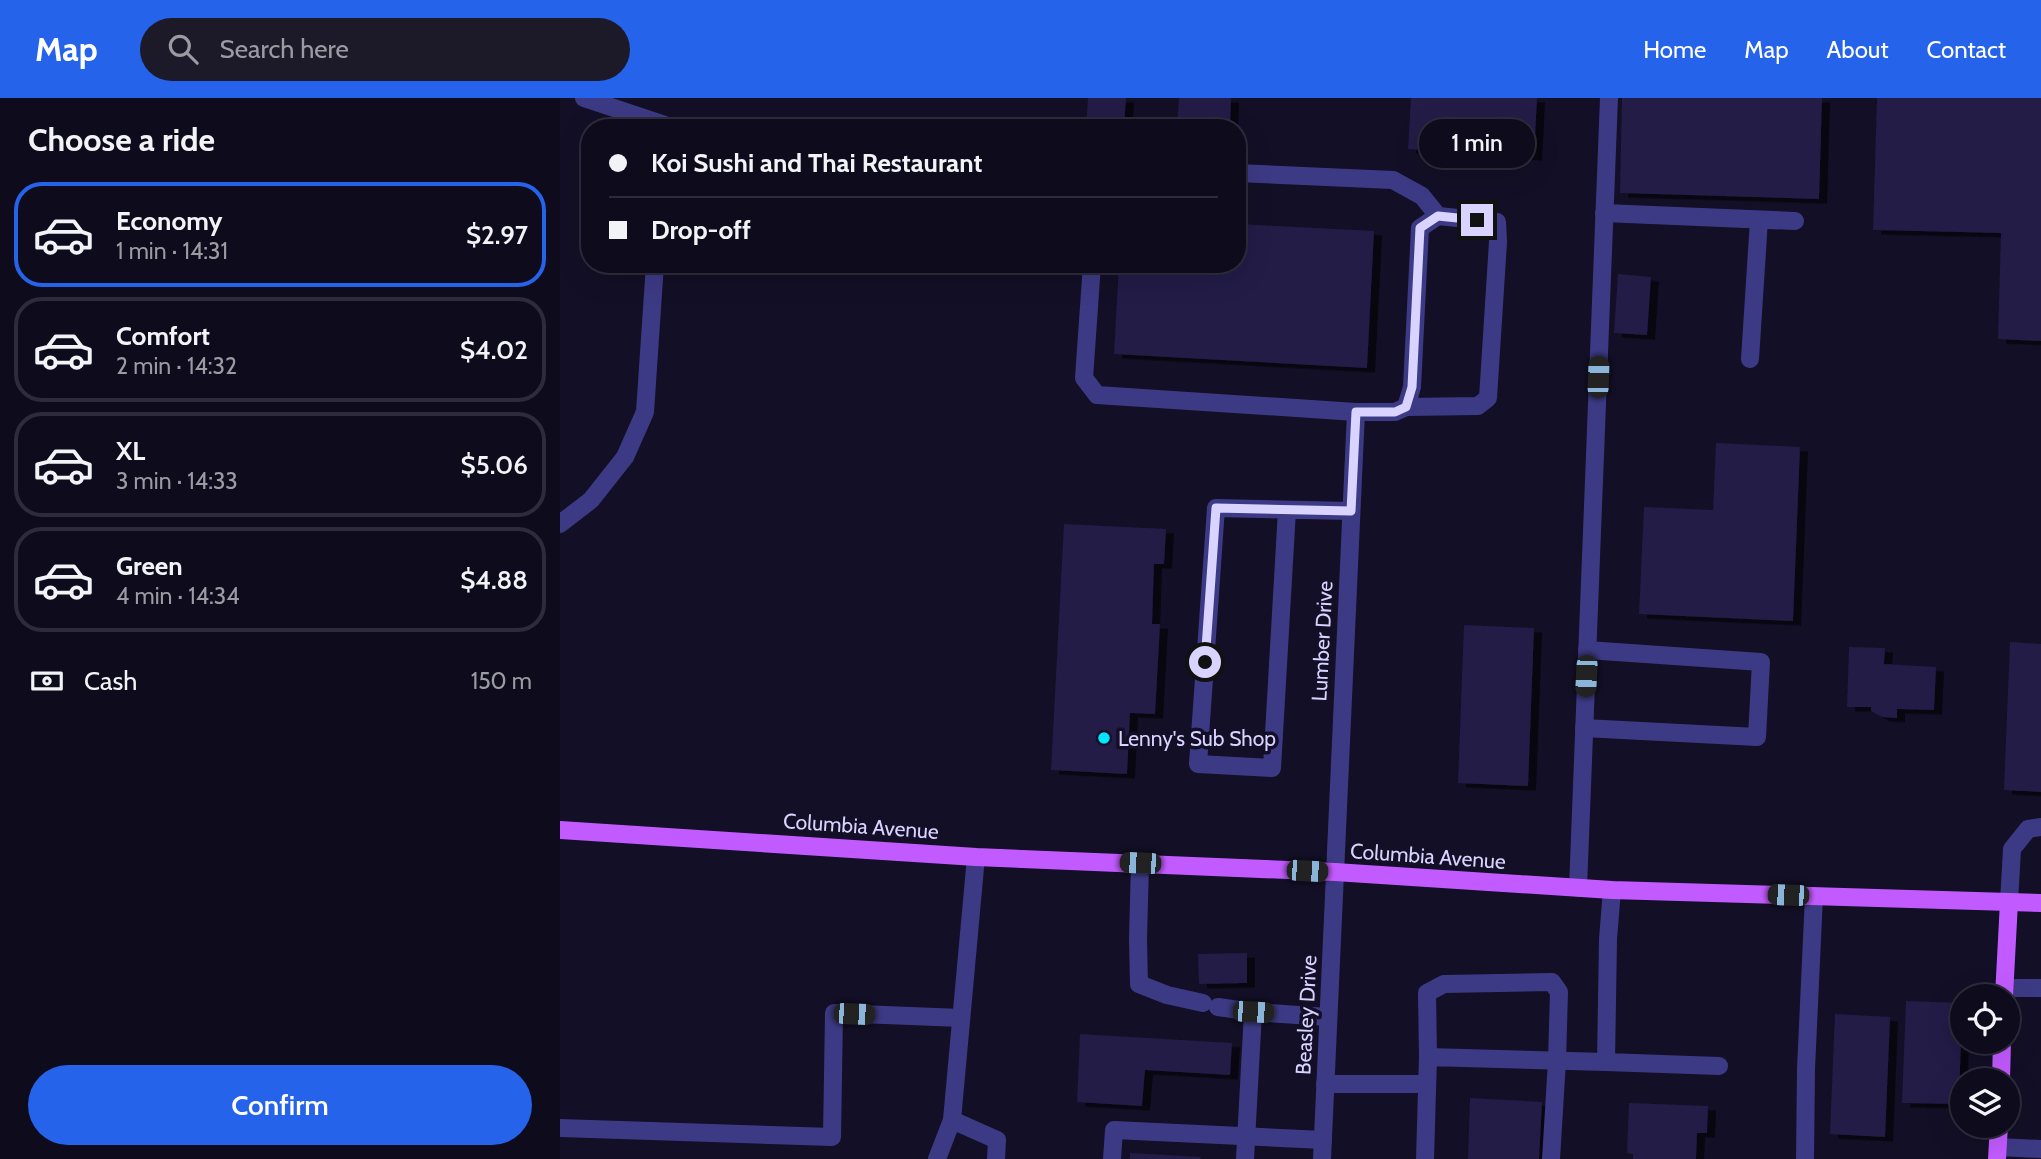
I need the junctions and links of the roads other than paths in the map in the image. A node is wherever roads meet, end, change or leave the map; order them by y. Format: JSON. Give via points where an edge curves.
{"nodes":[{"id":1,"x":584,"y":98,"type":"edge"},
{"id":2,"x":1609,"y":98,"type":"edge"},
{"id":3,"x":647,"y":119,"type":"edge"},
{"id":4,"x":1246,"y":173,"type":"edge"},
{"id":5,"x":1604,"y":213,"type":"junction"},
{"id":6,"x":1438,"y":216,"type":"junction"},
{"id":7,"x":1759,"y":219,"type":"junction"},
{"id":8,"x":1795,"y":221,"type":"dead end"},
{"id":9,"x":655,"y":273,"type":"edge"},
{"id":10,"x":1091,"y":273,"type":"edge"},
{"id":11,"x":1750,"y":359,"type":"dead end"},
{"id":12,"x":1406,"y":407,"type":"junction"},
{"id":13,"x":1356,"y":412,"type":"junction"},
{"id":14,"x":1287,"y":510,"type":"junction"},
{"id":15,"x":1351,"y":511,"type":"junction"},
{"id":16,"x":560,"y":524,"type":"edge"},
{"id":17,"x":1587,"y":650,"type":"junction"},
{"id":18,"x":1584,"y":728,"type":"junction"},
{"id":19,"x":2041,"y":827,"type":"edge"},
{"id":20,"x":560,"y":830,"type":"edge"},
{"id":21,"x":976,"y":857,"type":"junction"},
{"id":22,"x":1140,"y":863,"type":"junction"},
{"id":23,"x":1335,"y":872,"type":"junction"},
{"id":24,"x":1578,"y":888,"type":"junction"},
{"id":25,"x":1612,"y":890,"type":"junction"},
{"id":26,"x":1814,"y":896,"type":"junction"},
{"id":27,"x":2009,"y":902,"type":"junction"},
{"id":28,"x":2041,"y":903,"type":"edge"},
{"id":29,"x":2004,"y":984,"type":"edge"},
{"id":30,"x":2041,"y":988,"type":"edge"},
{"id":31,"x":2020,"y":990,"type":"edge"},
{"id":32,"x":1253,"y":1012,"type":"junction"},
{"id":33,"x":1328,"y":1017,"type":"junction"},
{"id":34,"x":961,"y":1018,"type":"junction"},
{"id":35,"x":1428,"y":1057,"type":"junction"},
{"id":36,"x":1557,"y":1061,"type":"junction"},
{"id":37,"x":1606,"y":1062,"type":"junction"},
{"id":38,"x":1719,"y":1066,"type":"dead end"},
{"id":39,"x":1325,"y":1084,"type":"junction"},
{"id":40,"x":1427,"y":1084,"type":"junction"},
{"id":41,"x":952,"y":1120,"type":"junction"},
{"id":42,"x":560,"y":1128,"type":"edge"},
{"id":43,"x":1247,"y":1136,"type":"junction"},
{"id":44,"x":1323,"y":1140,"type":"junction"},
{"id":45,"x":2041,"y":1149,"type":"edge"},
{"id":46,"x":1997,"y":1153,"type":"edge"},
{"id":47,"x":937,"y":1159,"type":"edge"},
{"id":48,"x":996,"y":1159,"type":"edge"},
{"id":49,"x":1112,"y":1159,"type":"edge"},
{"id":50,"x":1245,"y":1159,"type":"edge"},
{"id":51,"x":1322,"y":1159,"type":"edge"},
{"id":52,"x":1425,"y":1159,"type":"edge"},
{"id":53,"x":1551,"y":1159,"type":"edge"},
{"id":54,"x":1805,"y":1159,"type":"edge"}],
"edges":[{"from":1,"to":3,"type":"street"},
{"from":2,"to":5,"type":"street"},
{"from":4,"to":6,"type":"street","via":[[1393,180],[1422,195]]},
{"from":5,"to":7,"type":"street"},
{"from":5,"to":17,"type":"street"},
{"from":6,"to":12,"type":"street","via":[[1420,228],[1412,387]]},
{"from":6,"to":12,"type":"street","via":[[1497,222],[1488,398],[1478,406]]},
{"from":7,"to":8,"type":"street"},
{"from":7,"to":11,"type":"street"},
{"from":9,"to":16,"type":"street","via":[[645,411],[625,457],[591,500]]},
{"from":10,"to":13,"type":"street","via":[[1084,378],[1097,396]]},
{"from":12,"to":13,"type":"street","via":[[1395,412]]},
{"from":13,"to":15,"type":"street","name":"Lumber Drive"},
{"from":14,"to":14,"type":"street","via":[[1216,508],[1198,764],[1272,768]]},
{"from":14,"to":15,"type":"street"},
{"from":15,"to":23,"type":"street","name":"Lumber Drive"},
{"from":17,"to":18,"type":"street"},
{"from":17,"to":18,"type":"street","via":[[1761,662],[1758,737]]},
{"from":18,"to":24,"type":"street"},
{"from":19,"to":27,"type":"street","via":[[2028,829],[2012,849]]},
{"from":20,"to":21,"type":"main road","name":"Columbia Avenue"},
{"from":21,"to":22,"type":"main road","name":"Columbia Avenue"},
{"from":21,"to":34,"type":"street"},
{"from":22,"to":23,"type":"main road","name":"Columbia Avenue"},
{"from":22,"to":32,"type":"street","via":[[1139,984],[1167,995]]},
{"from":23,"to":24,"type":"main road","name":"Columbia Avenue"},
{"from":23,"to":33,"type":"street","name":"Beasley Drive"},
{"from":24,"to":25,"type":"main road","name":"Columbia Avenue"},
{"from":25,"to":26,"type":"main road","name":"Columbia Avenue"},
{"from":25,"to":37,"type":"street"},
{"from":26,"to":27,"type":"main road","name":"Columbia Avenue"},
{"from":26,"to":54,"type":"street"},
{"from":27,"to":28,"type":"main road","name":"Columbia Avenue"},
{"from":27,"to":29,"type":"main road"},
{"from":30,"to":31,"type":"street"},
{"from":32,"to":33,"type":"street"},
{"from":32,"to":43,"type":"street"},
{"from":33,"to":39,"type":"street","name":"Beasley Drive"},
{"from":34,"to":41,"type":"street"},
{"from":34,"to":42,"type":"street","via":[[834,1013],[832,1137]]},
{"from":35,"to":36,"type":"street"},
{"from":35,"to":36,"type":"street","via":[[1427,993],[1444,984],[1552,982],[1559,992]]},
{"from":35,"to":40,"type":"street"},
{"from":36,"to":37,"type":"street"},
{"from":36,"to":53,"type":"street"},
{"from":37,"to":38,"type":"street"},
{"from":39,"to":40,"type":"street"},
{"from":39,"to":44,"type":"street","name":"Beasley Drive"},
{"from":40,"to":52,"type":"street"},
{"from":41,"to":47,"type":"street"},
{"from":41,"to":48,"type":"street","via":[[997,1140]]},
{"from":43,"to":44,"type":"street"},
{"from":43,"to":49,"type":"street","via":[[1114,1130]]},
{"from":43,"to":50,"type":"street"},
{"from":44,"to":51,"type":"street","name":"Beasley Drive"},
{"from":45,"to":46,"type":"street"}]}
